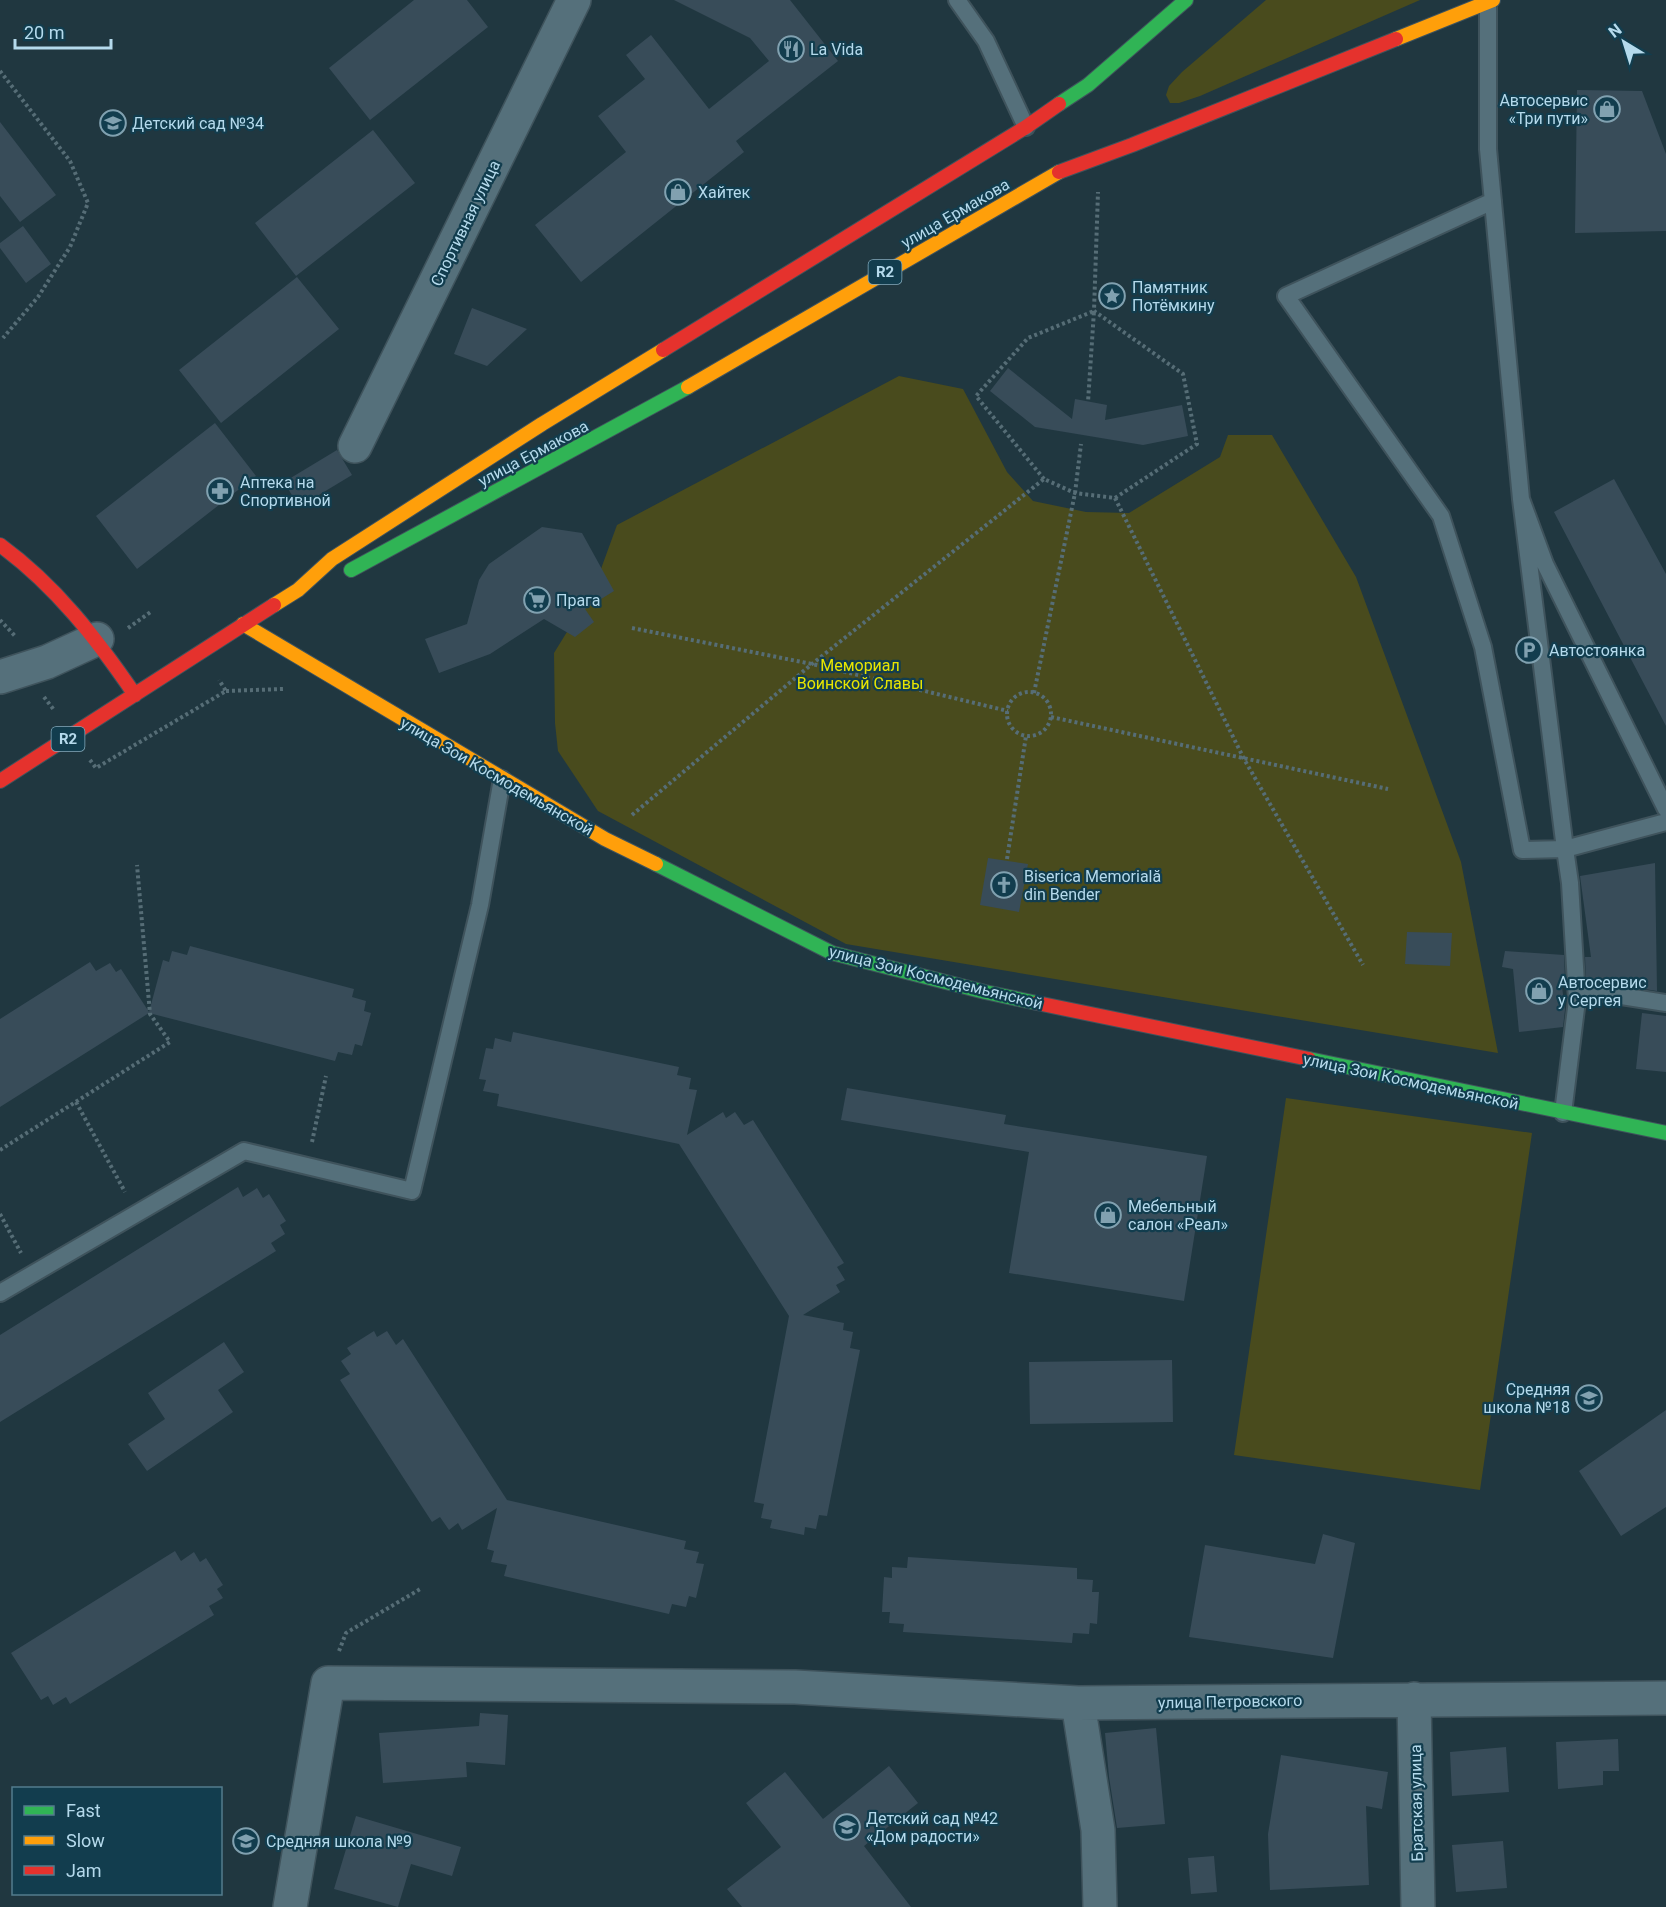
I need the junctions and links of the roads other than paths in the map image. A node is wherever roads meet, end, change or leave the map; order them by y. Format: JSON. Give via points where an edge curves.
{"nodes":[{"id":1,"x":574,"y":0,"type":"edge"},
{"id":2,"x":957,"y":0,"type":"edge"},
{"id":3,"x":1186,"y":0,"type":"edge"},
{"id":4,"x":1491,"y":1,"type":"edge"},
{"id":5,"x":1026,"y":127,"type":"junction"},
{"id":6,"x":1493,"y":201,"type":"junction"},
{"id":7,"x":355,"y":446,"type":"dead end"},
{"id":8,"x":1521,"y":499,"type":"junction"},
{"id":9,"x":0,"y":545,"type":"edge"},
{"id":10,"x":298,"y":590,"type":"junction"},
{"id":11,"x":243,"y":624,"type":"junction"},
{"id":12,"x":97,"y":639,"type":"junction"},
{"id":13,"x":0,"y":677,"type":"edge"},
{"id":14,"x":135,"y":696,"type":"junction"},
{"id":15,"x":502,"y":779,"type":"junction"},
{"id":16,"x":0,"y":782,"type":"edge"},
{"id":17,"x":1666,"y":809,"type":"edge"},
{"id":18,"x":1666,"y":822,"type":"edge"},
{"id":19,"x":1565,"y":849,"type":"junction"},
{"id":20,"x":1577,"y":989,"type":"junction"},
{"id":21,"x":1666,"y":1003,"type":"edge"},
{"id":22,"x":1563,"y":1113,"type":"junction"},
{"id":23,"x":1666,"y":1133,"type":"edge"},
{"id":24,"x":0,"y":1293,"type":"edge"},
{"id":25,"x":1666,"y":1698,"type":"edge"},
{"id":26,"x":1414,"y":1699,"type":"junction"},
{"id":27,"x":1078,"y":1703,"type":"junction"},
{"id":28,"x":290,"y":1907,"type":"edge"},
{"id":29,"x":1100,"y":1907,"type":"edge"},
{"id":30,"x":1418,"y":1907,"type":"edge"}],
"edges":[{"from":1,"to":7,"type":"street","name":"Спортивная улица"},
{"from":2,"to":5,"type":"lane","via":[[986,41]]},
{"from":3,"to":5,"type":"main road","name":"улица Ермакова","via":[[1088,85]]},
{"from":4,"to":6,"type":"lane","via":[[1488,149]]},
{"from":4,"to":10,"type":"main road","name":"улица Ермакова","number":"R2","via":[[1064,169],[655,406],[335,577]]},
{"from":5,"to":10,"type":"main road","name":"улица Ермакова","via":[[532,431],[332,559]]},
{"from":6,"to":8,"type":"lane"},
{"from":6,"to":19,"type":"lane","via":[[1286,296],[1441,516],[1483,647],[1522,850]]},
{"from":8,"to":17,"type":"lane","via":[[1545,564]]},
{"from":8,"to":19,"type":"lane"},
{"from":9,"to":12,"type":"main road","via":[[62,598]]},
{"from":10,"to":11,"type":"main road","name":"улица Ермакова"},
{"from":11,"to":14,"type":"main road","name":"улица Ермакова","number":"R2"},
{"from":11,"to":15,"type":"main road","name":"улица Зои Космодемьянской"},
{"from":12,"to":13,"type":"street","via":[[47,662]]},
{"from":12,"to":14,"type":"main road"},
{"from":14,"to":16,"type":"main road","name":"улица Ермакова","number":"R2"},
{"from":15,"to":22,"type":"main road","name":"улица Зои Космодемьянской","via":[[605,839],[832,953],[985,992]]},
{"from":15,"to":24,"type":"lane","via":[[480,905],[412,1191],[244,1151]]},
{"from":18,"to":19,"type":"lane"},
{"from":19,"to":20,"type":"lane"},
{"from":20,"to":21,"type":"lane"},
{"from":20,"to":22,"type":"lane"},
{"from":22,"to":23,"type":"main road","name":"улица Зои Космодемьянской"},
{"from":25,"to":26,"type":"street","name":"улица Петровского"},
{"from":26,"to":27,"type":"street","name":"улица Петровского"},
{"from":26,"to":30,"type":"street","name":"Братская улица"},
{"from":27,"to":28,"type":"street","name":"улица Петровского","via":[[795,1687],[328,1683]]},
{"from":27,"to":29,"type":"street","via":[[1098,1830]]}]}
